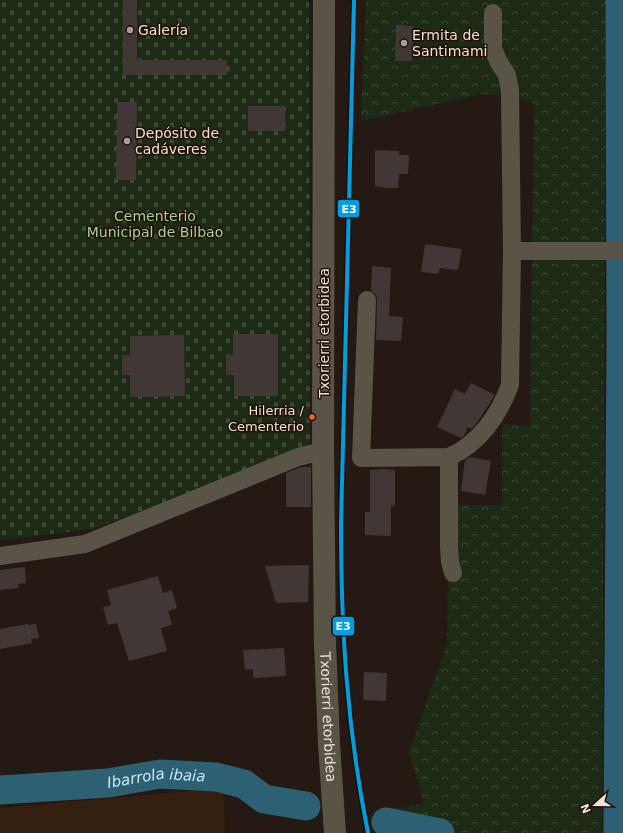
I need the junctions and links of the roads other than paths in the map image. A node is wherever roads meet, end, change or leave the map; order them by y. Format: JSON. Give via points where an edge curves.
{"nodes":[{"id":1,"x":324,"y":0,"type":"edge"},
{"id":2,"x":493,"y":13,"type":"dead end"},
{"id":3,"x":512,"y":251,"type":"junction"},
{"id":4,"x":623,"y":251,"type":"edge"},
{"id":5,"x":367,"y":300,"type":"dead end"},
{"id":6,"x":323,"y":451,"type":"junction"},
{"id":7,"x":449,"y":457,"type":"junction"},
{"id":8,"x":0,"y":556,"type":"edge"},
{"id":9,"x":453,"y":573,"type":"dead end"},
{"id":10,"x":335,"y":833,"type":"edge"}],
"edges":[{"from":1,"to":6,"type":"street","name":"Txorierri etorbidea"},
{"from":2,"to":3,"type":"street","via":[[493,48],[507,75],[510,92]]},
{"from":3,"to":4,"type":"street"},
{"from":3,"to":7,"type":"street","via":[[510,385],[504,401],[486,429],[461,452]]},
{"from":5,"to":7,"type":"street","via":[[361,458]]},
{"from":6,"to":8,"type":"street","via":[[298,457],[85,544]]},
{"from":6,"to":10,"type":"street","name":"Txorierri etorbidea","via":[[325,643]]},
{"from":7,"to":9,"type":"street","via":[[449,546]]}]}
